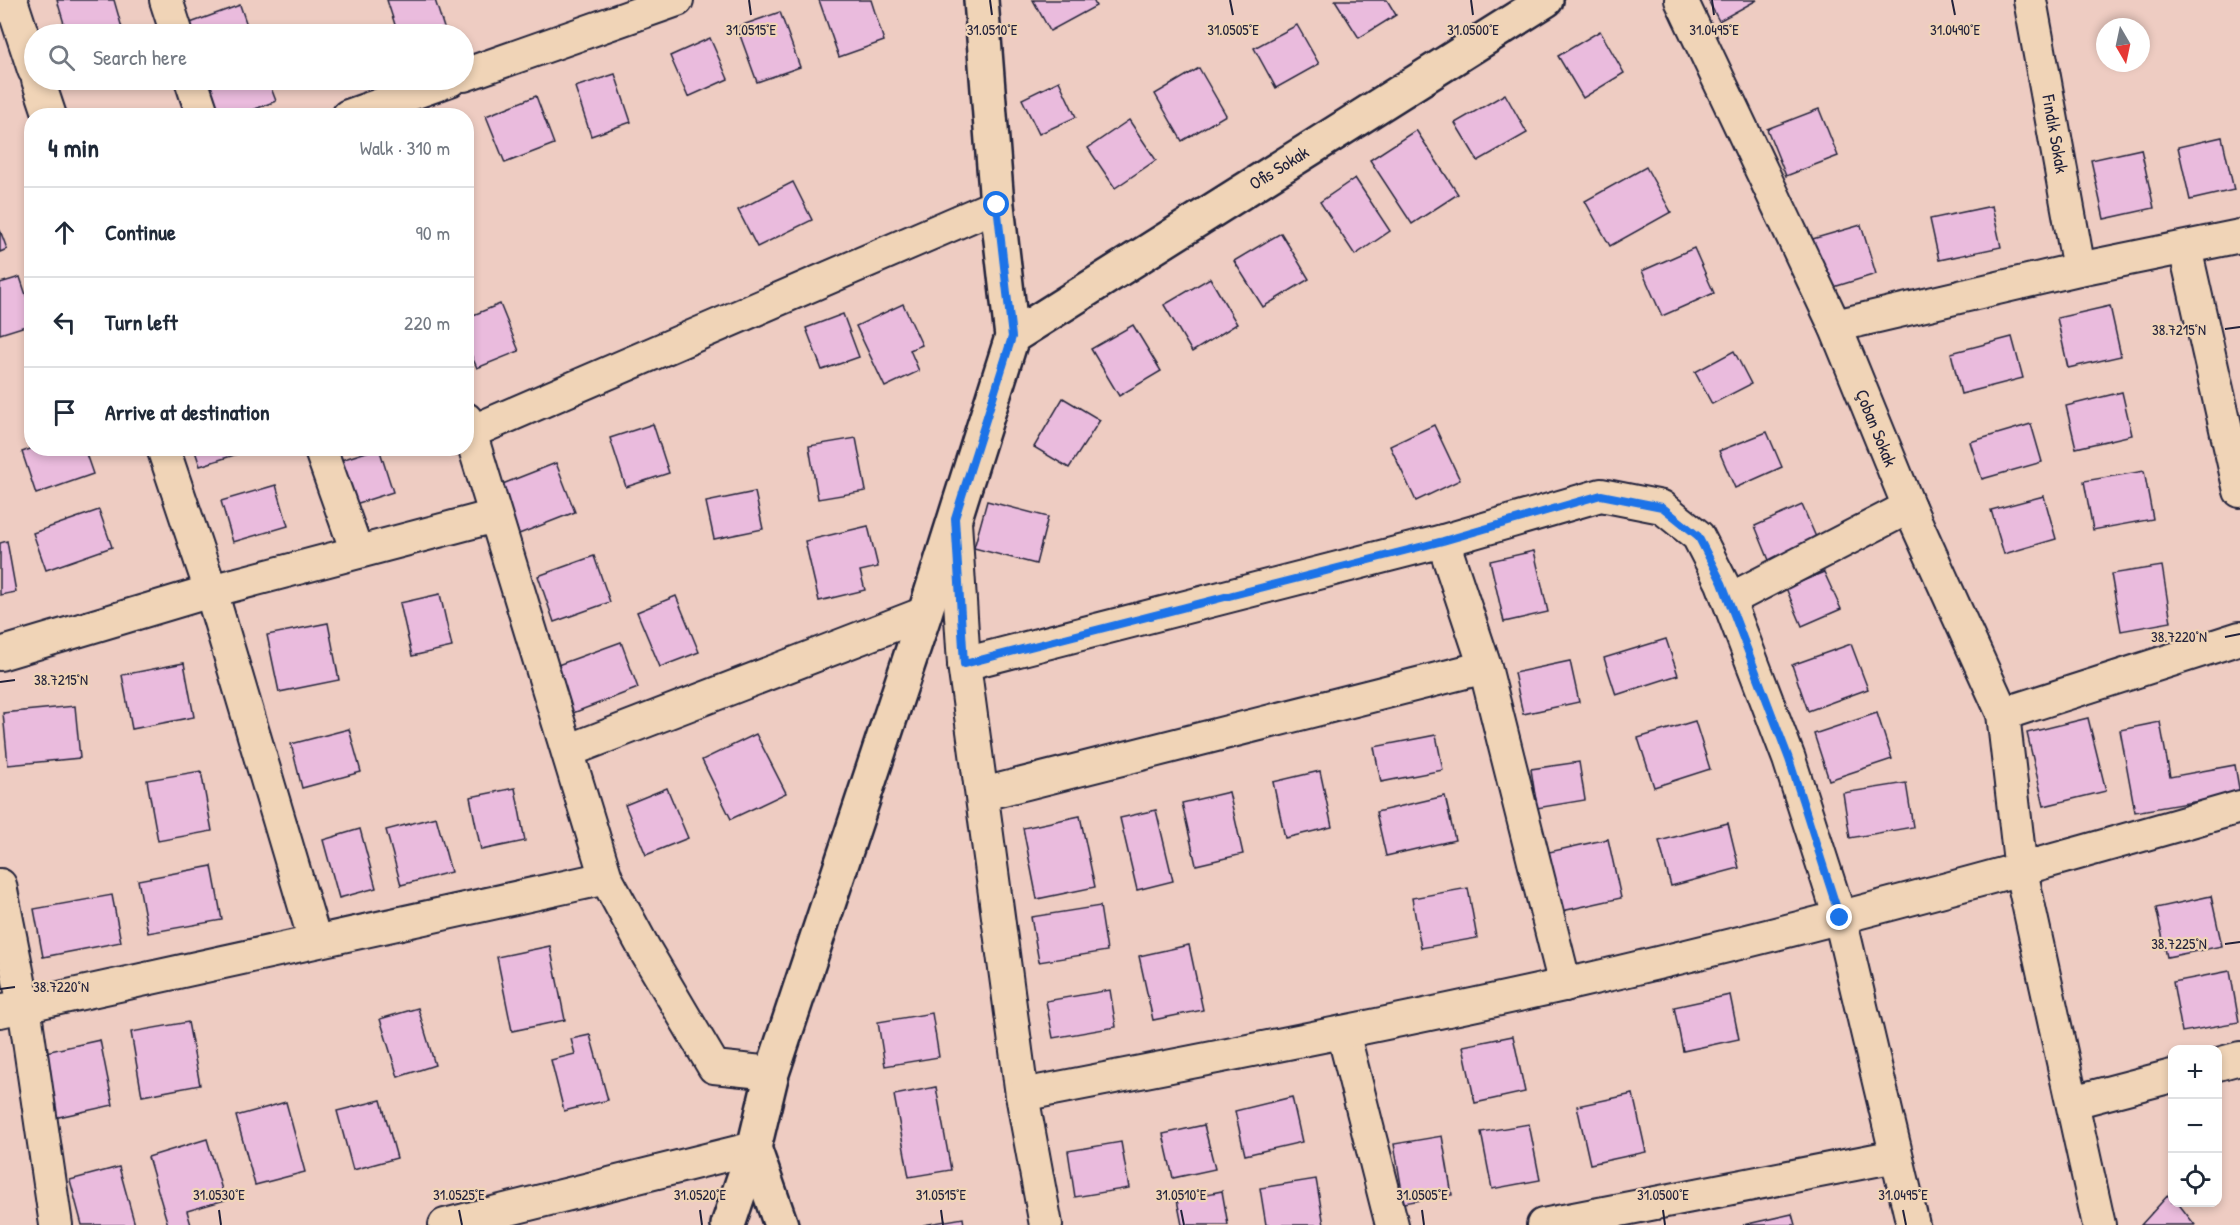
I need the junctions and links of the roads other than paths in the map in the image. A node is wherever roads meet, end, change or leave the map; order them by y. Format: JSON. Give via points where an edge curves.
{"nodes":[{"id":1,"x":11,"y":0,"type":"edge"},
{"id":2,"x":166,"y":0,"type":"edge"},
{"id":3,"x":677,"y":0,"type":"edge"},
{"id":4,"x":981,"y":0,"type":"edge"},
{"id":5,"x":1546,"y":0,"type":"edge"},
{"id":6,"x":1681,"y":0,"type":"edge"},
{"id":7,"x":2030,"y":0,"type":"edge"},
{"id":8,"x":174,"y":24,"type":"edge"},
{"id":9,"x":24,"y":40,"type":"edge"},
{"id":10,"x":474,"y":71,"type":"edge"},
{"id":11,"x":41,"y":90,"type":"edge"},
{"id":12,"x":194,"y":90,"type":"edge"},
{"id":13,"x":422,"y":90,"type":"edge"},
{"id":14,"x":47,"y":108,"type":"edge"},
{"id":15,"x":200,"y":108,"type":"edge"},
{"id":16,"x":372,"y":108,"type":"edge"},
{"id":17,"x":997,"y":205,"type":"junction"},
{"id":18,"x":2240,"y":236,"type":"edge"},
{"id":19,"x":2185,"y":248,"type":"junction"},
{"id":20,"x":2079,"y":269,"type":"junction"},
{"id":21,"x":1835,"y":326,"type":"junction"},
{"id":22,"x":1012,"y":337,"type":"junction"},
{"id":23,"x":474,"y":424,"type":"edge"},
{"id":24,"x":474,"y":443,"type":"edge"},
{"id":25,"x":166,"y":456,"type":"edge"},
{"id":26,"x":323,"y":456,"type":"edge"},
{"id":27,"x":2240,"y":490,"type":"edge"},
{"id":28,"x":1909,"y":507,"type":"junction"},
{"id":29,"x":495,"y":516,"type":"junction"},
{"id":30,"x":955,"y":518,"type":"junction"},
{"id":31,"x":1443,"y":541,"type":"junction"},
{"id":32,"x":357,"y":552,"type":"junction"},
{"id":33,"x":212,"y":591,"type":"junction"},
{"id":34,"x":1729,"y":600,"type":"junction"},
{"id":35,"x":926,"y":613,"type":"junction"},
{"id":36,"x":2240,"y":638,"type":"edge"},
{"id":37,"x":0,"y":654,"type":"edge"},
{"id":38,"x":964,"y":664,"type":"junction"},
{"id":39,"x":1485,"y":667,"type":"junction"},
{"id":40,"x":2003,"y":714,"type":"junction"},
{"id":41,"x":568,"y":751,"type":"junction"},
{"id":42,"x":983,"y":794,"type":"junction"},
{"id":43,"x":2240,"y":807,"type":"edge"},
{"id":44,"x":2021,"y":871,"type":"junction"},
{"id":45,"x":606,"y":878,"type":"junction"},
{"id":46,"x":0,"y":885,"type":"edge"},
{"id":47,"x":1840,"y":918,"type":"junction"},
{"id":48,"x":315,"y":941,"type":"junction"},
{"id":49,"x":1565,"y":985,"type":"junction"},
{"id":50,"x":12,"y":1008,"type":"edge"},
{"id":51,"x":1343,"y":1032,"type":"junction"},
{"id":52,"x":2240,"y":1058,"type":"edge"},
{"id":53,"x":2222,"y":1063,"type":"edge"},
{"id":54,"x":772,"y":1073,"type":"junction"},
{"id":55,"x":2168,"y":1077,"type":"edge"},
{"id":56,"x":1022,"y":1095,"type":"junction"},
{"id":57,"x":2073,"y":1102,"type":"junction"},
{"id":58,"x":754,"y":1148,"type":"junction"},
{"id":59,"x":1896,"y":1156,"type":"junction"},
{"id":60,"x":56,"y":1225,"type":"edge"},
{"id":61,"x":445,"y":1225,"type":"edge"},
{"id":62,"x":728,"y":1225,"type":"edge"},
{"id":63,"x":781,"y":1225,"type":"edge"},
{"id":64,"x":1046,"y":1225,"type":"edge"},
{"id":65,"x":1392,"y":1225,"type":"edge"},
{"id":66,"x":1543,"y":1225,"type":"edge"},
{"id":67,"x":1913,"y":1225,"type":"edge"},
{"id":68,"x":2099,"y":1225,"type":"edge"}],
"edges":[{"from":1,"to":9,"type":"street"},
{"from":2,"to":8,"type":"street"},
{"from":3,"to":10,"type":"street"},
{"from":4,"to":17,"type":"street"},
{"from":5,"to":22,"type":"street","name":"Ofis Sokak"},
{"from":6,"to":21,"type":"street","name":"Çoban Sokak"},
{"from":7,"to":20,"type":"street","name":"Fındık Sokak"},
{"from":11,"to":14,"type":"street"},
{"from":12,"to":15,"type":"street"},
{"from":13,"to":16,"type":"street"},
{"from":17,"to":22,"type":"street"},
{"from":17,"to":23,"type":"street"},
{"from":18,"to":19,"type":"street"},
{"from":19,"to":20,"type":"street"},
{"from":19,"to":27,"type":"street"},
{"from":20,"to":21,"type":"street"},
{"from":21,"to":28,"type":"street","name":"Çoban Sokak"},
{"from":22,"to":30,"type":"street"},
{"from":24,"to":29,"type":"street"},
{"from":25,"to":33,"type":"street"},
{"from":26,"to":32,"type":"street"},
{"from":28,"to":34,"type":"street"},
{"from":28,"to":40,"type":"street","name":"Çoban Sokak"},
{"from":29,"to":32,"type":"street"},
{"from":29,"to":41,"type":"street"},
{"from":30,"to":35,"type":"street"},
{"from":30,"to":38,"type":"street"},
{"from":31,"to":34,"type":"street","via":[[1601,495],[1662,507],[1698,536]]},
{"from":31,"to":38,"type":"street"},
{"from":31,"to":39,"type":"street"},
{"from":32,"to":33,"type":"street"},
{"from":33,"to":37,"type":"street"},
{"from":33,"to":48,"type":"street"},
{"from":34,"to":47,"type":"street","via":[[1789,759]]},
{"from":35,"to":41,"type":"street"},
{"from":35,"to":54,"type":"street"},
{"from":36,"to":40,"type":"street"},
{"from":38,"to":42,"type":"street"},
{"from":39,"to":42,"type":"street"},
{"from":39,"to":49,"type":"street"},
{"from":40,"to":44,"type":"street","name":"Çoban Sokak"},
{"from":41,"to":45,"type":"street"},
{"from":42,"to":56,"type":"street"},
{"from":43,"to":44,"type":"street"},
{"from":44,"to":47,"type":"street"},
{"from":44,"to":57,"type":"street","name":"Çoban Sokak"},
{"from":45,"to":48,"type":"street"},
{"from":45,"to":54,"type":"street","via":[[714,1066]]},
{"from":46,"to":50,"type":"street"},
{"from":47,"to":49,"type":"street"},
{"from":47,"to":59,"type":"street"},
{"from":48,"to":50,"type":"street"},
{"from":49,"to":51,"type":"street"},
{"from":50,"to":60,"type":"street"},
{"from":51,"to":56,"type":"street"},
{"from":51,"to":65,"type":"street"},
{"from":52,"to":53,"type":"street"},
{"from":54,"to":58,"type":"street"},
{"from":55,"to":57,"type":"street"},
{"from":56,"to":64,"type":"street"},
{"from":57,"to":68,"type":"street","name":"Çoban Sokak"},
{"from":58,"to":61,"type":"street"},
{"from":58,"to":62,"type":"street"},
{"from":58,"to":63,"type":"street"},
{"from":59,"to":66,"type":"street"},
{"from":59,"to":67,"type":"street"}]}
